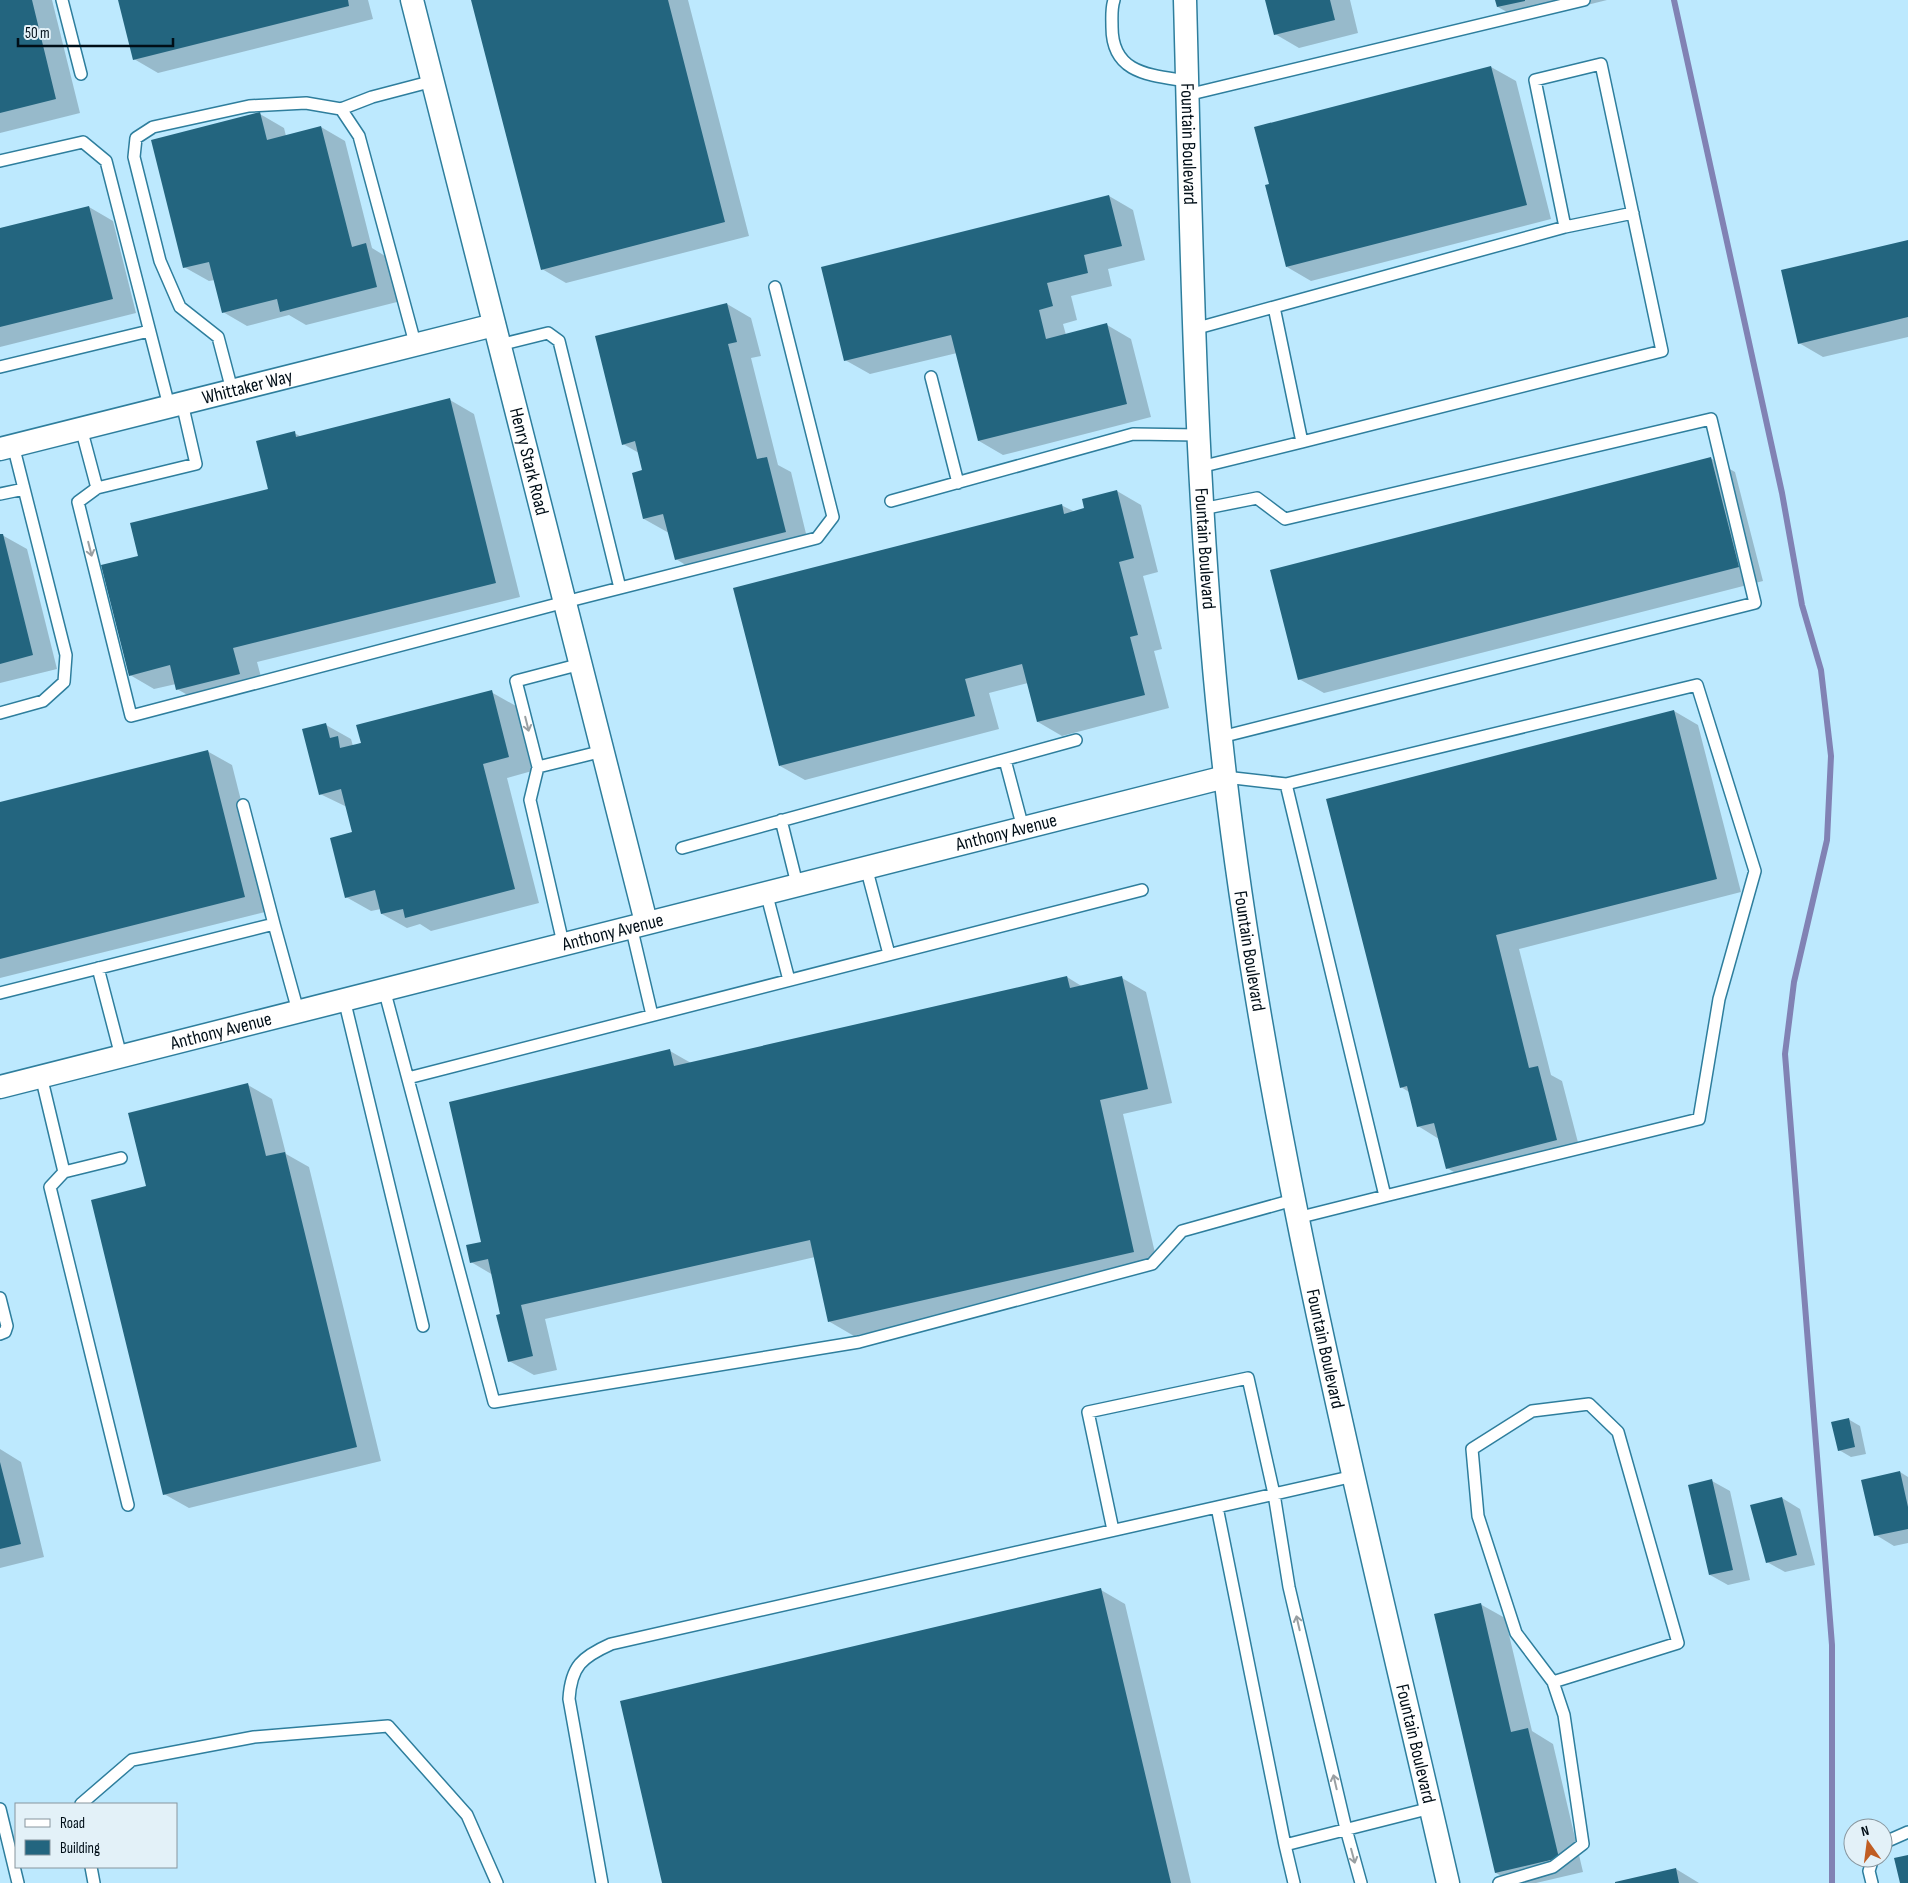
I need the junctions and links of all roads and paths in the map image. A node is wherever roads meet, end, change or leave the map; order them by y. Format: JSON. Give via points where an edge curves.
{"nodes":[{"id":1,"x":62,"y":0,"type":"edge"},
{"id":2,"x":412,"y":0,"type":"edge"},
{"id":3,"x":1114,"y":0,"type":"edge"},
{"id":4,"x":1185,"y":0,"type":"edge"},
{"id":5,"x":1584,"y":0,"type":"edge"},
{"id":6,"x":81,"y":74,"type":"dead end"},
{"id":7,"x":433,"y":81,"type":"junction"},
{"id":8,"x":1187,"y":88,"type":"junction"},
{"id":9,"x":341,"y":109,"type":"junction"},
{"id":10,"x":0,"y":161,"type":"edge"},
{"id":11,"x":1632,"y":213,"type":"junction"},
{"id":12,"x":1565,"y":227,"type":"junction"},
{"id":13,"x":775,"y":287,"type":"dead end"},
{"id":14,"x":1274,"y":307,"type":"junction"},
{"id":15,"x":1194,"y":329,"type":"junction"},
{"id":16,"x":150,"y":331,"type":"junction"},
{"id":17,"x":497,"y":335,"type":"junction"},
{"id":18,"x":415,"y":344,"type":"junction"},
{"id":19,"x":0,"y":367,"type":"edge"},
{"id":20,"x":931,"y":377,"type":"dead end"},
{"id":21,"x":232,"y":390,"type":"junction"},
{"id":22,"x":175,"y":404,"type":"junction"},
{"id":23,"x":81,"y":428,"type":"junction"},
{"id":24,"x":1198,"y":435,"type":"junction"},
{"id":25,"x":1302,"y":442,"type":"junction"},
{"id":26,"x":7,"y":447,"type":"edge"},
{"id":27,"x":1200,"y":467,"type":"junction"},
{"id":28,"x":958,"y":483,"type":"junction"},
{"id":29,"x":24,"y":488,"type":"junction"},
{"id":30,"x":97,"y":488,"type":"junction"},
{"id":31,"x":0,"y":494,"type":"edge"},
{"id":32,"x":891,"y":501,"type":"dead end"},
{"id":33,"x":1202,"y":509,"type":"junction"},
{"id":34,"x":620,"y":588,"type":"junction"},
{"id":35,"x":565,"y":602,"type":"junction"},
{"id":36,"x":581,"y":664,"type":"junction"},
{"id":37,"x":0,"y":713,"type":"edge"},
{"id":38,"x":1221,"y":737,"type":"junction"},
{"id":39,"x":1076,"y":740,"type":"dead end"},
{"id":40,"x":603,"y":751,"type":"junction"},
{"id":41,"x":1004,"y":760,"type":"junction"},
{"id":42,"x":538,"y":767,"type":"junction"},
{"id":43,"x":1225,"y":777,"type":"junction"},
{"id":44,"x":1286,"y":784,"type":"junction"},
{"id":45,"x":243,"y":805,"type":"dead end"},
{"id":46,"x":781,"y":820,"type":"junction"},
{"id":47,"x":1023,"y":828,"type":"junction"},
{"id":48,"x":682,"y":848,"type":"dead end"},
{"id":49,"x":866,"y":867,"type":"junction"},
{"id":50,"x":797,"y":884,"type":"junction"},
{"id":51,"x":1142,"y":890,"type":"dead end"},
{"id":52,"x":766,"y":892,"type":"junction"},
{"id":53,"x":274,"y":924,"type":"junction"},
{"id":54,"x":639,"y":924,"type":"junction"},
{"id":55,"x":563,"y":943,"type":"junction"},
{"id":56,"x":889,"y":954,"type":"junction"},
{"id":57,"x":98,"y":968,"type":"junction"},
{"id":58,"x":789,"y":980,"type":"junction"},
{"id":59,"x":384,"y":989,"type":"junction"},
{"id":60,"x":0,"y":993,"type":"edge"},
{"id":61,"x":344,"y":999,"type":"junction"},
{"id":62,"x":298,"y":1011,"type":"junction"},
{"id":63,"x":652,"y":1015,"type":"junction"},
{"id":64,"x":121,"y":1056,"type":"junction"},
{"id":65,"x":41,"y":1076,"type":"junction"},
{"id":66,"x":408,"y":1078,"type":"junction"},
{"id":67,"x":0,"y":1086,"type":"edge"},
{"id":68,"x":121,"y":1158,"type":"dead end"},
{"id":69,"x":64,"y":1172,"type":"junction"},
{"id":70,"x":1385,"y":1196,"type":"junction"},
{"id":71,"x":1295,"y":1209,"type":"junction"},
{"id":72,"x":0,"y":1298,"type":"edge"},
{"id":73,"x":423,"y":1326,"type":"dead end"},
{"id":74,"x":0,"y":1334,"type":"edge"},
{"id":75,"x":1354,"y":1476,"type":"junction"},
{"id":76,"x":1274,"y":1494,"type":"junction"},
{"id":77,"x":128,"y":1505,"type":"dead end"},
{"id":78,"x":1217,"y":1507,"type":"junction"},
{"id":79,"x":1113,"y":1530,"type":"junction"},
{"id":80,"x":1553,"y":1682,"type":"junction"},
{"id":81,"x":83,"y":1803,"type":"edge"},
{"id":82,"x":1431,"y":1808,"type":"junction"},
{"id":83,"x":0,"y":1809,"type":"edge"},
{"id":84,"x":1346,"y":1829,"type":"junction"},
{"id":85,"x":1908,"y":1832,"type":"edge"},
{"id":86,"x":1893,"y":1839,"type":"edge"},
{"id":87,"x":1285,"y":1845,"type":"junction"},
{"id":88,"x":91,"y":1868,"type":"edge"},
{"id":89,"x":1870,"y":1868,"type":"edge"},
{"id":90,"x":18,"y":1883,"type":"edge"},
{"id":91,"x":94,"y":1883,"type":"edge"},
{"id":92,"x":497,"y":1883,"type":"edge"},
{"id":93,"x":602,"y":1883,"type":"edge"},
{"id":94,"x":1294,"y":1883,"type":"edge"},
{"id":95,"x":1361,"y":1883,"type":"edge"},
{"id":96,"x":1448,"y":1883,"type":"edge"},
{"id":97,"x":1499,"y":1883,"type":"edge"},
{"id":98,"x":1872,"y":1883,"type":"edge"}],
"edges":[{"from":1,"to":6,"type":"lane"},
{"from":2,"to":7,"type":"street","name":"Henry Stark Road"},
{"from":3,"to":8,"type":"lane","via":[[1111,8],[1112,41],[1121,61],[1144,74]]},
{"from":4,"to":8,"type":"street","name":"Fountain Boulevard"},
{"from":5,"to":8,"type":"lane"},
{"from":7,"to":9,"type":"lane"},
{"from":7,"to":17,"type":"street","name":"Henry Stark Road"},
{"from":8,"to":15,"type":"street","name":"Fountain Boulevard"},
{"from":9,"to":18,"type":"lane","via":[[359,136]]},
{"from":9,"to":21,"type":"lane","via":[[306,103],[249,106],[153,128],[136,138],[134,157],[160,261],[180,307],[218,337]]},
{"from":10,"to":16,"type":"lane","via":[[83,142],[106,160]]},
{"from":11,"to":12,"type":"lane"},
{"from":11,"to":12,"type":"lane","via":[[1601,64],[1535,80]]},
{"from":11,"to":25,"type":"lane","via":[[1662,352]]},
{"from":12,"to":14,"type":"lane"},
{"from":13,"to":34,"type":"lane","via":[[833,517],[817,538]]},
{"from":14,"to":15,"type":"lane"},
{"from":14,"to":25,"type":"lane"},
{"from":15,"to":24,"type":"street","name":"Fountain Boulevard"},
{"from":16,"to":19,"type":"lane"},
{"from":16,"to":22,"type":"lane"},
{"from":17,"to":18,"type":"street","name":"Whittaker Way"},
{"from":17,"to":34,"type":"lane","via":[[548,333],[559,340]]},
{"from":17,"to":35,"type":"street","name":"Henry Stark Road"},
{"from":18,"to":21,"type":"street","name":"Whittaker Way"},
{"from":20,"to":28,"type":"lane"},
{"from":21,"to":22,"type":"street","name":"Whittaker Way"},
{"from":22,"to":23,"type":"street","name":"Whittaker Way"},
{"from":22,"to":30,"type":"lane","via":[[196,464]]},
{"from":23,"to":26,"type":"street","name":"Whittaker Way"},
{"from":23,"to":30,"type":"lane"},
{"from":24,"to":27,"type":"street","name":"Fountain Boulevard"},
{"from":24,"to":28,"type":"lane","via":[[1132,434]]},
{"from":25,"to":27,"type":"lane"},
{"from":26,"to":29,"type":"lane"},
{"from":27,"to":33,"type":"street","name":"Fountain Boulevard"},
{"from":28,"to":32,"type":"lane"},
{"from":29,"to":31,"type":"lane"},
{"from":29,"to":37,"type":"lane","via":[[66,655],[64,682],[43,701]]},
{"from":30,"to":35,"type":"lane","one_way":true,"via":[[78,502],[131,716]]},
{"from":33,"to":38,"type":"street","name":"Fountain Boulevard"},
{"from":33,"to":38,"type":"lane","via":[[1257,498],[1285,519],[1711,419],[1755,603]]},
{"from":34,"to":35,"type":"lane"},
{"from":35,"to":36,"type":"street","name":"Henry Stark Road"},
{"from":36,"to":40,"type":"street","name":"Henry Stark Road"},
{"from":36,"to":42,"type":"lane","one_way":true,"via":[[516,681]]},
{"from":38,"to":43,"type":"street","name":"Fountain Boulevard"},
{"from":39,"to":41,"type":"lane"},
{"from":40,"to":42,"type":"lane"},
{"from":40,"to":54,"type":"street","name":"Henry Stark Road"},
{"from":41,"to":46,"type":"lane"},
{"from":41,"to":47,"type":"lane"},
{"from":42,"to":55,"type":"lane","via":[[530,800]]},
{"from":43,"to":44,"type":"lane"},
{"from":43,"to":47,"type":"street","name":"Anthony Avenue"},
{"from":43,"to":71,"type":"street","name":"Fountain Boulevard","via":[[1257,1003]]},
{"from":44,"to":70,"type":"lane"},
{"from":44,"to":70,"type":"lane","via":[[1697,685],[1755,871],[1719,999],[1699,1119]]},
{"from":45,"to":53,"type":"lane"},
{"from":46,"to":48,"type":"lane"},
{"from":46,"to":50,"type":"lane"},
{"from":47,"to":49,"type":"street","name":"Anthony Avenue"},
{"from":49,"to":50,"type":"street","name":"Anthony Avenue"},
{"from":49,"to":56,"type":"lane"},
{"from":50,"to":52,"type":"street","name":"Anthony Avenue"},
{"from":51,"to":56,"type":"lane"},
{"from":52,"to":54,"type":"street","name":"Anthony Avenue"},
{"from":52,"to":58,"type":"lane"},
{"from":53,"to":57,"type":"lane"},
{"from":53,"to":62,"type":"lane"},
{"from":54,"to":55,"type":"street","name":"Anthony Avenue"},
{"from":54,"to":63,"type":"lane"},
{"from":55,"to":59,"type":"street","name":"Anthony Avenue"},
{"from":56,"to":58,"type":"lane"},
{"from":57,"to":60,"type":"lane"},
{"from":57,"to":64,"type":"lane"},
{"from":58,"to":63,"type":"lane"},
{"from":59,"to":61,"type":"street","name":"Anthony Avenue"},
{"from":59,"to":66,"type":"lane"},
{"from":61,"to":62,"type":"street","name":"Anthony Avenue"},
{"from":61,"to":73,"type":"lane"},
{"from":62,"to":64,"type":"street","name":"Anthony Avenue"},
{"from":63,"to":66,"type":"lane"},
{"from":64,"to":65,"type":"street","name":"Anthony Avenue"},
{"from":65,"to":67,"type":"street","name":"Anthony Avenue"},
{"from":65,"to":69,"type":"lane"},
{"from":66,"to":71,"type":"lane","via":[[494,1402],[859,1342],[1152,1264],[1182,1231]]},
{"from":68,"to":69,"type":"lane"},
{"from":69,"to":77,"type":"lane","via":[[50,1187]]},
{"from":70,"to":71,"type":"lane"},
{"from":71,"to":75,"type":"street","name":"Fountain Boulevard"},
{"from":72,"to":74,"type":"lane","via":[[7,1326]]},
{"from":75,"to":76,"type":"lane"},
{"from":75,"to":82,"type":"street","name":"Fountain Boulevard"},
{"from":76,"to":78,"type":"lane"},
{"from":76,"to":79,"type":"lane","via":[[1248,1378],[1088,1412]]},
{"from":84,"to":76,"type":"lane","one_way":true,"via":[[1289,1587]]},
{"from":78,"to":79,"type":"lane"},
{"from":78,"to":87,"type":"lane"},
{"from":79,"to":93,"type":"lane","via":[[612,1644],[595,1651],[579,1663],[570,1680],[569,1699]]},
{"from":80,"to":80,"type":"lane","via":[[1516,1634],[1478,1516],[1472,1449],[1532,1412],[1589,1404],[1618,1432],[1678,1642]]},
{"from":80,"to":97,"type":"lane","via":[[1564,1715],[1583,1844],[1553,1867]]},
{"from":81,"to":92,"type":"lane","via":[[132,1760],[254,1737],[388,1726],[467,1815]]},
{"from":82,"to":84,"type":"lane"},
{"from":82,"to":96,"type":"street","name":"Fountain Boulevard"},
{"from":83,"to":90,"type":"lane"},
{"from":84,"to":87,"type":"lane"},
{"from":84,"to":95,"type":"lane","one_way":true},
{"from":85,"to":86,"type":"lane"},
{"from":87,"to":94,"type":"lane"},
{"from":88,"to":91,"type":"lane"},
{"from":89,"to":98,"type":"lane"}]}
